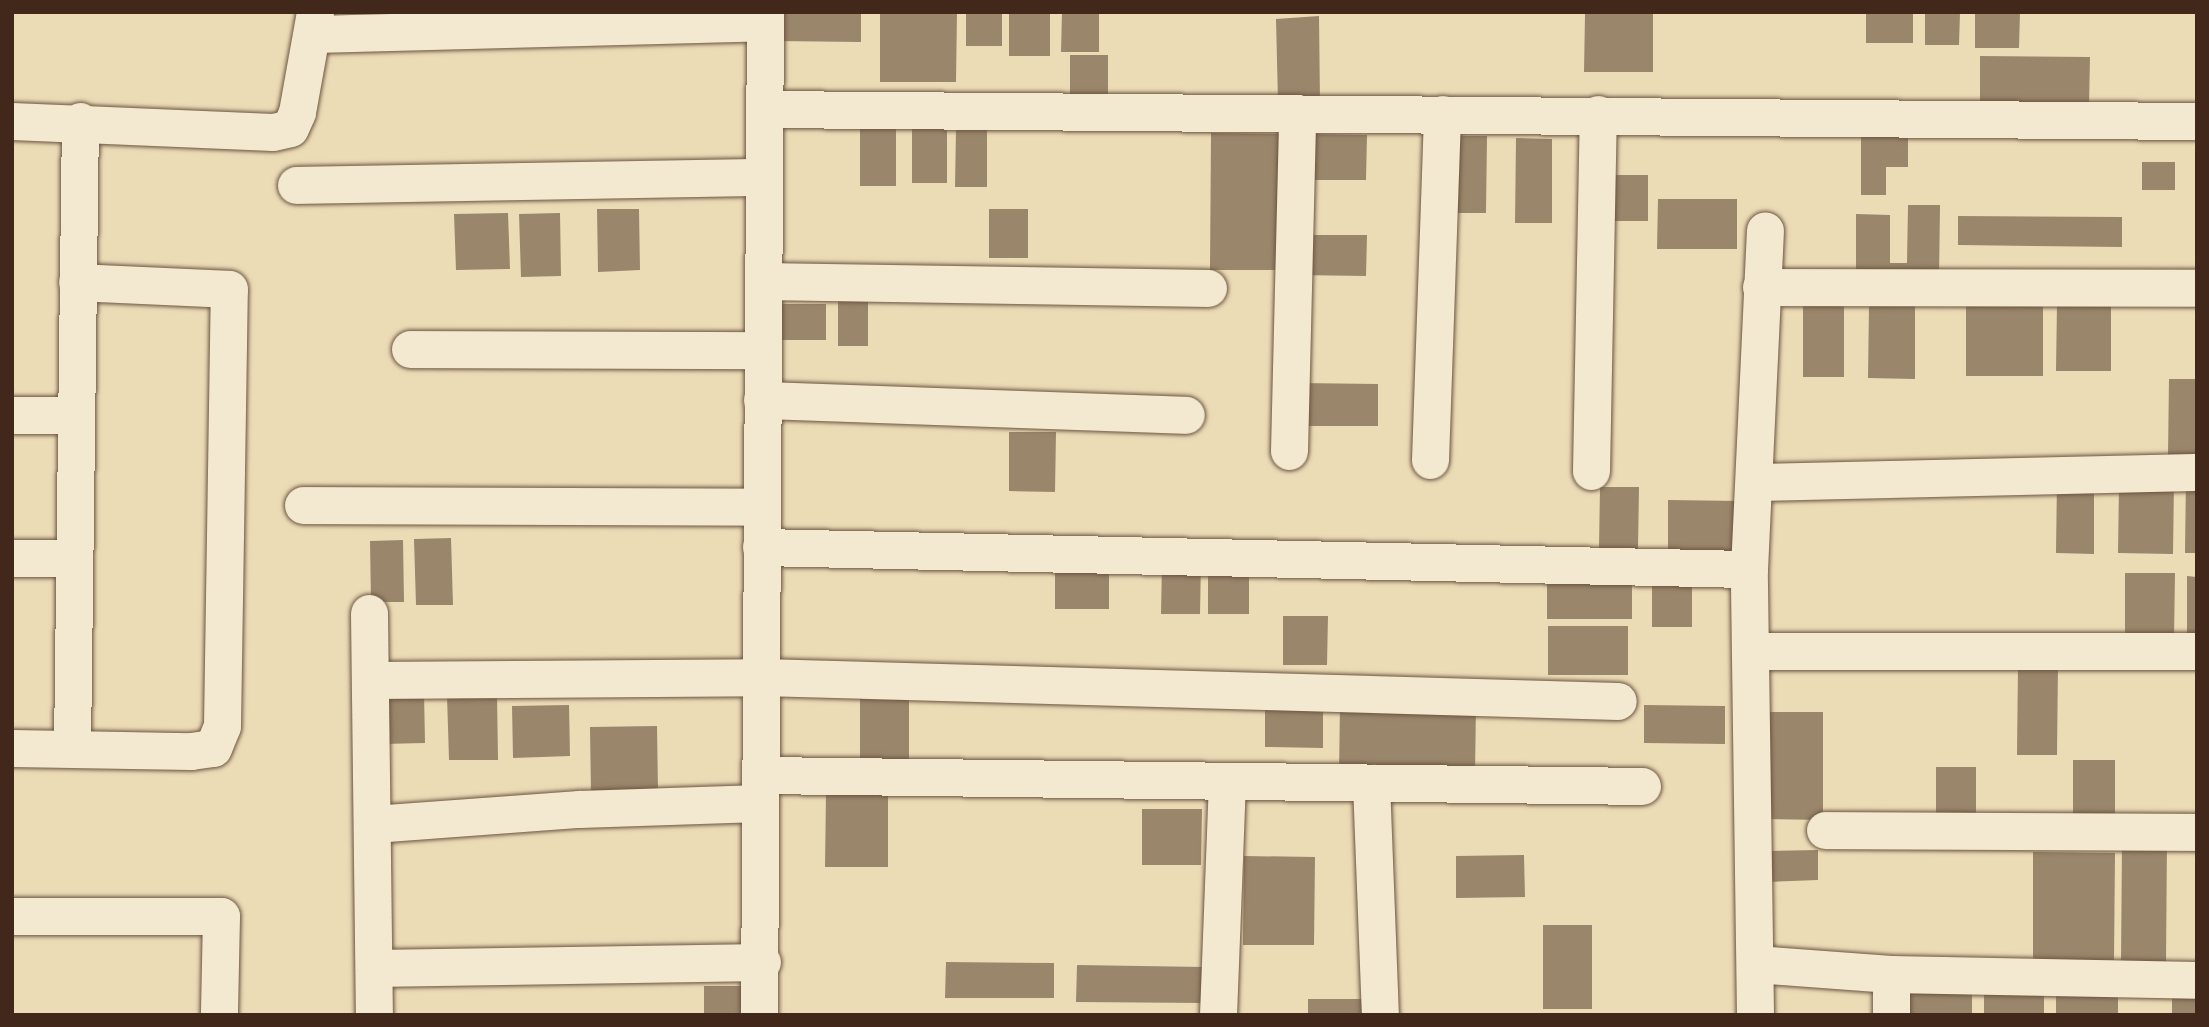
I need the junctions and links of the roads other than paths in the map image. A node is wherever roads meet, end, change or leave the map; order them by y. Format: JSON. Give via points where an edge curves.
{"nodes":[{"id":1,"x":765,"y":17,"type":"edge"},
{"id":2,"x":314,"y":23,"type":"edge"},
{"id":3,"x":764,"y":109,"type":"junction"},
{"id":4,"x":1297,"y":113,"type":"junction"},
{"id":5,"x":1442,"y":114,"type":"junction"},
{"id":6,"x":1598,"y":114,"type":"junction"},
{"id":7,"x":12,"y":121,"type":"edge"},
{"id":8,"x":80,"y":121,"type":"junction"},
{"id":9,"x":2197,"y":121,"type":"edge"},
{"id":10,"x":764,"y":177,"type":"junction"},
{"id":11,"x":296,"y":186,"type":"dead end"},
{"id":12,"x":1765,"y":230,"type":"dead end"},
{"id":13,"x":764,"y":281,"type":"junction"},
{"id":14,"x":78,"y":282,"type":"junction"},
{"id":15,"x":1761,"y":287,"type":"junction"},
{"id":16,"x":1209,"y":288,"type":"dead end"},
{"id":17,"x":2197,"y":288,"type":"edge"},
{"id":18,"x":411,"y":349,"type":"dead end"},
{"id":19,"x":762,"y":350,"type":"junction"},
{"id":20,"x":762,"y":400,"type":"junction"},
{"id":21,"x":12,"y":415,"type":"edge"},
{"id":22,"x":76,"y":415,"type":"junction"},
{"id":23,"x":1186,"y":415,"type":"dead end"},
{"id":24,"x":1289,"y":451,"type":"dead end"},
{"id":25,"x":1430,"y":460,"type":"dead end"},
{"id":26,"x":1591,"y":471,"type":"dead end"},
{"id":27,"x":2197,"y":472,"type":"edge"},
{"id":28,"x":1755,"y":482,"type":"junction"},
{"id":29,"x":303,"y":505,"type":"dead end"},
{"id":30,"x":762,"y":507,"type":"junction"},
{"id":31,"x":761,"y":547,"type":"junction"},
{"id":32,"x":12,"y":558,"type":"edge"},
{"id":33,"x":74,"y":558,"type":"junction"},
{"id":34,"x":1749,"y":569,"type":"junction"},
{"id":35,"x":369,"y":613,"type":"dead end"},
{"id":36,"x":1750,"y":651,"type":"junction"},
{"id":37,"x":2197,"y":651,"type":"edge"},
{"id":38,"x":761,"y":677,"type":"junction"},
{"id":39,"x":370,"y":680,"type":"junction"},
{"id":40,"x":1618,"y":701,"type":"dead end"},
{"id":41,"x":72,"y":747,"type":"junction"},
{"id":42,"x":12,"y":748,"type":"edge"},
{"id":43,"x":1227,"y":781,"type":"junction"},
{"id":44,"x":1371,"y":783,"type":"junction"},
{"id":45,"x":1642,"y":786,"type":"dead end"},
{"id":46,"x":760,"y":789,"type":"junction"},
{"id":47,"x":373,"y":824,"type":"junction"},
{"id":48,"x":1825,"y":830,"type":"dead end"},
{"id":49,"x":2197,"y":832,"type":"edge"},
{"id":50,"x":12,"y":916,"type":"edge"},
{"id":51,"x":762,"y":962,"type":"junction"},
{"id":52,"x":1755,"y":964,"type":"junction"},
{"id":53,"x":375,"y":968,"type":"junction"},
{"id":54,"x":1891,"y":974,"type":"junction"},
{"id":55,"x":2197,"y":980,"type":"edge"},
{"id":56,"x":219,"y":1015,"type":"edge"},
{"id":57,"x":374,"y":1015,"type":"edge"},
{"id":58,"x":759,"y":1015,"type":"edge"},
{"id":59,"x":1218,"y":1015,"type":"edge"},
{"id":60,"x":1380,"y":1015,"type":"edge"},
{"id":61,"x":1755,"y":1015,"type":"edge"},
{"id":62,"x":1891,"y":1015,"type":"edge"}],
"edges":[{"from":1,"to":2,"type":"street"},
{"from":1,"to":3,"type":"street"},
{"from":2,"to":8,"type":"street","via":[[290,128],[273,132]]},
{"from":3,"to":4,"type":"street"},
{"from":3,"to":10,"type":"street"},
{"from":4,"to":5,"type":"street"},
{"from":4,"to":24,"type":"street"},
{"from":5,"to":6,"type":"street"},
{"from":5,"to":25,"type":"street"},
{"from":6,"to":9,"type":"street"},
{"from":6,"to":26,"type":"street"},
{"from":7,"to":8,"type":"street"},
{"from":8,"to":14,"type":"street"},
{"from":10,"to":11,"type":"street"},
{"from":10,"to":13,"type":"street"},
{"from":12,"to":15,"type":"street"},
{"from":13,"to":16,"type":"street"},
{"from":13,"to":19,"type":"street"},
{"from":14,"to":22,"type":"street"},
{"from":14,"to":41,"type":"street","via":[[229,289],[222,726],[213,748]]},
{"from":15,"to":17,"type":"street"},
{"from":15,"to":28,"type":"street"},
{"from":18,"to":19,"type":"street"},
{"from":19,"to":20,"type":"street"},
{"from":20,"to":23,"type":"street"},
{"from":20,"to":30,"type":"street"},
{"from":21,"to":22,"type":"street"},
{"from":22,"to":33,"type":"street"},
{"from":27,"to":28,"type":"street"},
{"from":28,"to":34,"type":"street"},
{"from":29,"to":30,"type":"street"},
{"from":30,"to":31,"type":"street"},
{"from":31,"to":34,"type":"street"},
{"from":31,"to":38,"type":"street"},
{"from":32,"to":33,"type":"street"},
{"from":33,"to":41,"type":"street"},
{"from":34,"to":36,"type":"street"},
{"from":35,"to":39,"type":"street"},
{"from":36,"to":37,"type":"street"},
{"from":36,"to":52,"type":"street"},
{"from":38,"to":39,"type":"street"},
{"from":38,"to":40,"type":"street"},
{"from":38,"to":46,"type":"street"},
{"from":39,"to":47,"type":"street"},
{"from":41,"to":42,"type":"street"},
{"from":43,"to":44,"type":"street"},
{"from":43,"to":46,"type":"street"},
{"from":43,"to":59,"type":"street"},
{"from":44,"to":45,"type":"street"},
{"from":44,"to":60,"type":"street"},
{"from":46,"to":47,"type":"street","via":[[579,809]]},
{"from":46,"to":51,"type":"street"},
{"from":47,"to":53,"type":"street"},
{"from":48,"to":49,"type":"street"},
{"from":50,"to":56,"type":"street","via":[[221,916]]},
{"from":51,"to":53,"type":"street"},
{"from":51,"to":58,"type":"street"},
{"from":52,"to":54,"type":"street"},
{"from":52,"to":61,"type":"street"},
{"from":53,"to":57,"type":"street"},
{"from":54,"to":55,"type":"street"},
{"from":54,"to":62,"type":"street"}]}
